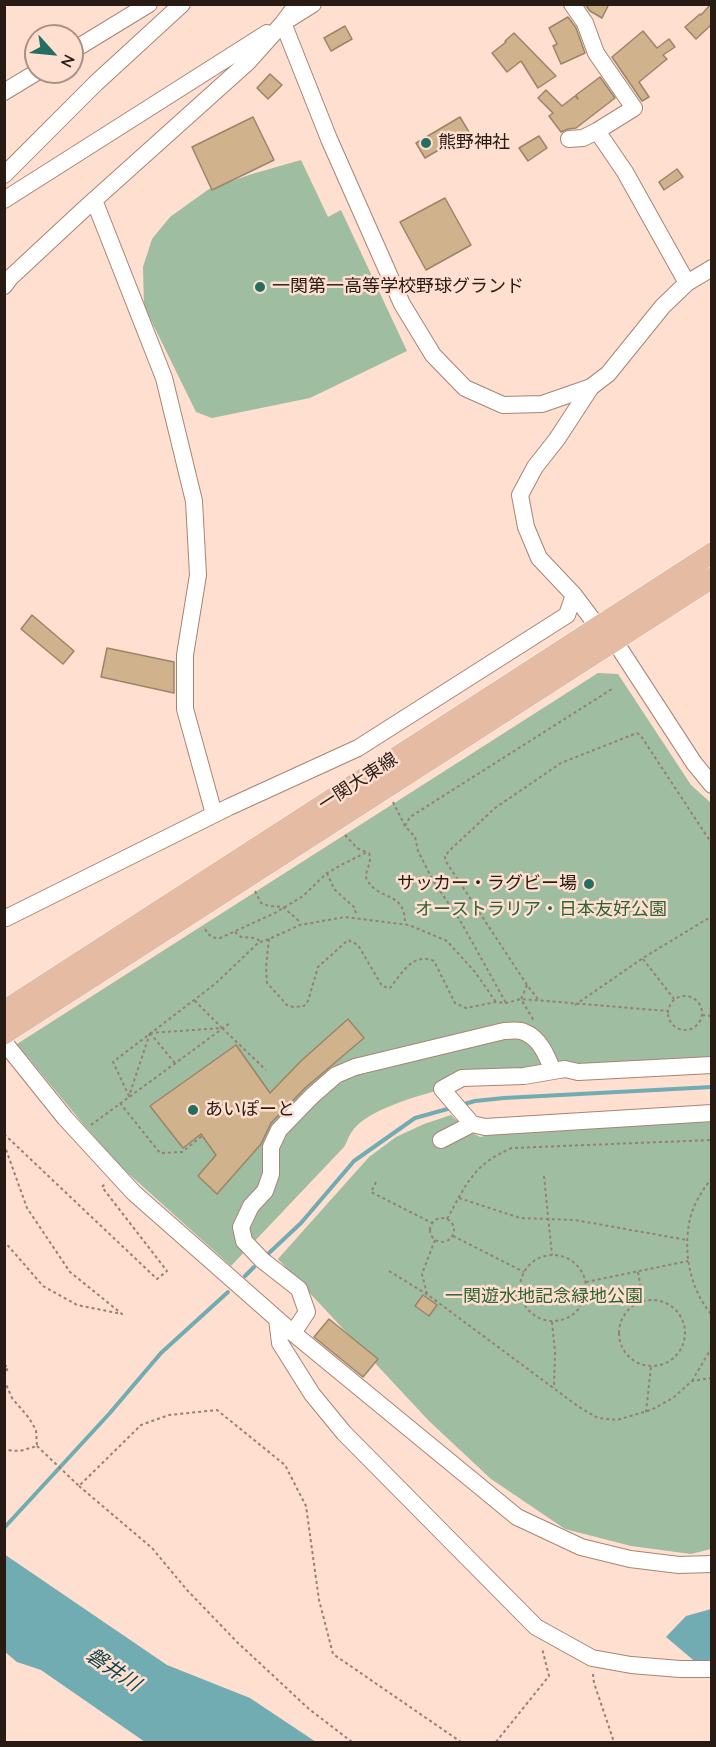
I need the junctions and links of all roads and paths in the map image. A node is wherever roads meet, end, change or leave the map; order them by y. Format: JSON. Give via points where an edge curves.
{"nodes":[{"id":1,"x":149,"y":4,"type":"edge"},
{"id":2,"x":182,"y":4,"type":"edge"},
{"id":3,"x":297,"y":4,"type":"edge"},
{"id":4,"x":313,"y":4,"type":"edge"},
{"id":5,"x":572,"y":4,"type":"edge"},
{"id":6,"x":283,"y":23,"type":"junction"},
{"id":7,"x":84,"y":44,"type":"edge"},
{"id":8,"x":24,"y":80,"type":"edge"},
{"id":9,"x":4,"y":92,"type":"edge"},
{"id":10,"x":597,"y":131,"type":"junction"},
{"id":11,"x":570,"y":139,"type":"dead end"},
{"id":12,"x":4,"y":174,"type":"edge"},
{"id":13,"x":4,"y":200,"type":"edge"},
{"id":14,"x":94,"y":200,"type":"junction"},
{"id":15,"x":711,"y":268,"type":"edge"},
{"id":16,"x":687,"y":283,"type":"junction"},
{"id":17,"x":4,"y":286,"type":"edge"},
{"id":18,"x":591,"y":387,"type":"junction"},
{"id":19,"x":711,"y":553,"type":"edge"},
{"id":20,"x":711,"y":578,"type":"edge"},
{"id":21,"x":574,"y":595,"type":"junction"},
{"id":22,"x":606,"y":634,"type":"junction"},
{"id":23,"x":612,"y":688,"type":"dead end"},
{"id":24,"x":711,"y":784,"type":"edge"},
{"id":25,"x":393,"y":802,"type":"dead end"},
{"id":26,"x":214,"y":814,"type":"junction"},
{"id":27,"x":405,"y":826,"type":"junction"},
{"id":28,"x":343,"y":834,"type":"dead end"},
{"id":29,"x":711,"y":844,"type":"edge"},
{"id":30,"x":369,"y":853,"type":"junction"},
{"id":31,"x":327,"y":873,"type":"junction"},
{"id":32,"x":255,"y":890,"type":"dead end"},
{"id":33,"x":283,"y":907,"type":"junction"},
{"id":34,"x":711,"y":916,"type":"edge"},
{"id":35,"x":5,"y":917,"type":"edge"},
{"id":36,"x":356,"y":918,"type":"junction"},
{"id":37,"x":405,"y":924,"type":"junction"},
{"id":38,"x":300,"y":925,"type":"junction"},
{"id":39,"x":205,"y":929,"type":"dead end"},
{"id":40,"x":234,"y":931,"type":"junction"},
{"id":41,"x":269,"y":939,"type":"junction"},
{"id":42,"x":262,"y":942,"type":"junction"},
{"id":43,"x":643,"y":958,"type":"junction"},
{"id":44,"x":674,"y":999,"type":"junction"},
{"id":45,"x":194,"y":1000,"type":"junction"},
{"id":46,"x":538,"y":1000,"type":"junction"},
{"id":47,"x":496,"y":1002,"type":"junction"},
{"id":48,"x":506,"y":1003,"type":"junction"},
{"id":49,"x":575,"y":1005,"type":"junction"},
{"id":50,"x":4,"y":1011,"type":"edge"},
{"id":51,"x":668,"y":1011,"type":"junction"},
{"id":52,"x":702,"y":1015,"type":"junction"},
{"id":53,"x":711,"y":1016,"type":"edge"},
{"id":54,"x":230,"y":1023,"type":"dead end"},
{"id":55,"x":222,"y":1028,"type":"junction"},
{"id":56,"x":150,"y":1033,"type":"junction"},
{"id":57,"x":4,"y":1034,"type":"edge"},
{"id":58,"x":4,"y":1042,"type":"edge"},
{"id":59,"x":175,"y":1063,"type":"junction"},
{"id":60,"x":711,"y":1065,"type":"edge"},
{"id":61,"x":266,"y":1070,"type":"dead end"},
{"id":62,"x":553,"y":1071,"type":"junction"},
{"id":63,"x":129,"y":1096,"type":"junction"},
{"id":64,"x":120,"y":1103,"type":"junction"},
{"id":65,"x":711,"y":1113,"type":"edge"},
{"id":66,"x":472,"y":1124,"type":"junction"},
{"id":67,"x":4,"y":1134,"type":"edge"},
{"id":68,"x":79,"y":1134,"type":"junction"},
{"id":69,"x":202,"y":1136,"type":"dead end"},
{"id":70,"x":441,"y":1140,"type":"dead end"},
{"id":71,"x":711,"y":1140,"type":"edge"},
{"id":72,"x":4,"y":1144,"type":"edge"},
{"id":73,"x":116,"y":1174,"type":"junction"},
{"id":74,"x":544,"y":1176,"type":"dead end"},
{"id":75,"x":711,"y":1178,"type":"edge"},
{"id":76,"x":376,"y":1182,"type":"dead end"},
{"id":77,"x":459,"y":1198,"type":"junction"},
{"id":78,"x":447,"y":1219,"type":"junction"},
{"id":79,"x":548,"y":1219,"type":"junction"},
{"id":80,"x":432,"y":1223,"type":"junction"},
{"id":81,"x":453,"y":1236,"type":"junction"},
{"id":82,"x":435,"y":1240,"type":"junction"},
{"id":83,"x":687,"y":1240,"type":"junction"},
{"id":84,"x":4,"y":1241,"type":"edge"},
{"id":85,"x":552,"y":1255,"type":"junction"},
{"id":86,"x":688,"y":1262,"type":"junction"},
{"id":87,"x":389,"y":1271,"type":"dead end"},
{"id":88,"x":524,"y":1272,"type":"junction"},
{"id":89,"x":638,"y":1272,"type":"junction"},
{"id":90,"x":586,"y":1282,"type":"junction"},
{"id":91,"x":428,"y":1295,"type":"junction"},
{"id":92,"x":643,"y":1300,"type":"dead end"},
{"id":93,"x":711,"y":1315,"type":"edge"},
{"id":94,"x":276,"y":1318,"type":"junction"},
{"id":95,"x":552,"y":1322,"type":"junction"},
{"id":96,"x":293,"y":1333,"type":"junction"},
{"id":97,"x":711,"y":1347,"type":"edge"},
{"id":98,"x":4,"y":1365,"type":"edge"},
{"id":99,"x":651,"y":1365,"type":"junction"},
{"id":100,"x":711,"y":1378,"type":"edge"},
{"id":101,"x":4,"y":1379,"type":"edge"},
{"id":102,"x":692,"y":1381,"type":"junction"},
{"id":103,"x":554,"y":1388,"type":"junction"},
{"id":104,"x":646,"y":1412,"type":"junction"},
{"id":105,"x":36,"y":1446,"type":"junction"},
{"id":106,"x":4,"y":1450,"type":"edge"},
{"id":107,"x":79,"y":1486,"type":"junction"},
{"id":108,"x":711,"y":1564,"type":"edge"},
{"id":109,"x":536,"y":1627,"type":"junction"},
{"id":110,"x":592,"y":1658,"type":"junction"},
{"id":111,"x":711,"y":1669,"type":"edge"},
{"id":112,"x":352,"y":1743,"type":"edge"},
{"id":113,"x":461,"y":1743,"type":"edge"},
{"id":114,"x":496,"y":1743,"type":"edge"},
{"id":115,"x":614,"y":1743,"type":"edge"}],
"edges":[{"from":1,"to":7,"type":"street"},
{"from":2,"to":12,"type":"street"},
{"from":3,"to":6,"type":"street"},
{"from":4,"to":6,"type":"street"},
{"from":5,"to":10,"type":"street","via":[[585,23],[596,53],[634,108]]},
{"from":6,"to":13,"type":"street"},
{"from":6,"to":14,"type":"street","via":[[248,62]]},
{"from":6,"to":18,"type":"street","via":[[402,304],[433,355],[465,388],[503,405],[542,404]]},
{"from":8,"to":9,"type":"street"},
{"from":10,"to":11,"type":"street"},
{"from":10,"to":16,"type":"street","via":[[625,172]]},
{"from":14,"to":17,"type":"street"},
{"from":14,"to":26,"type":"street","via":[[164,378],[194,501],[198,575],[185,655],[185,709]]},
{"from":15,"to":16,"type":"street"},
{"from":16,"to":18,"type":"street","via":[[663,306],[608,374]]},
{"from":18,"to":21,"type":"street","via":[[535,466],[520,495],[526,527],[539,558]]},
{"from":19,"to":22,"type":"main road","name":"一関大東線"},
{"from":20,"to":22,"type":"main road","name":"一関大東線"},
{"from":21,"to":22,"type":"street"},
{"from":21,"to":26,"type":"street","via":[[567,615],[358,748]]},
{"from":22,"to":24,"type":"street"},
{"from":22,"to":50,"type":"main road","name":"一関大東線"},
{"from":22,"to":57,"type":"main road","name":"一関大東線"},
{"from":23,"to":27,"type":"path","via":[[410,817]]},
{"from":25,"to":27,"type":"path"},
{"from":26,"to":35,"type":"street"},
{"from":27,"to":48,"type":"path","via":[[415,837],[432,879]]},
{"from":28,"to":30,"type":"path","via":[[357,848]]},
{"from":29,"to":46,"type":"path","via":[[637,733],[561,763],[495,808],[449,850],[445,860]]},
{"from":30,"to":31,"type":"path"},
{"from":30,"to":37,"type":"path","via":[[367,880],[400,904]]},
{"from":31,"to":33,"type":"path","via":[[303,896]]},
{"from":31,"to":36,"type":"path","via":[[334,889],[357,911]]},
{"from":32,"to":33,"type":"path","via":[[261,903]]},
{"from":33,"to":38,"type":"path"},
{"from":33,"to":40,"type":"path"},
{"from":34,"to":43,"type":"path"},
{"from":36,"to":37,"type":"path"},
{"from":36,"to":38,"type":"path"},
{"from":37,"to":47,"type":"path","via":[[447,941]]},
{"from":38,"to":41,"type":"path"},
{"from":39,"to":40,"type":"path","via":[[213,938]]},
{"from":40,"to":42,"type":"path","via":[[241,937]]},
{"from":41,"to":42,"type":"path"},
{"from":41,"to":47,"type":"path","via":[[267,983],[293,1007],[304,1006],[318,967],[348,940],[358,945],[382,986],[390,988],[411,962],[426,957],[434,961],[455,1003],[466,1008]]},
{"from":42,"to":45,"type":"path"},
{"from":43,"to":44,"type":"path"},
{"from":43,"to":49,"type":"path"},
{"from":44,"to":51,"type":"path"},
{"from":44,"to":52,"type":"path","via":[[693,998]]},
{"from":45,"to":55,"type":"path"},
{"from":45,"to":56,"type":"path"},
{"from":46,"to":48,"type":"path"},
{"from":46,"to":49,"type":"path"},
{"from":47,"to":48,"type":"path"},
{"from":49,"to":51,"type":"path"},
{"from":51,"to":52,"type":"path","via":[[671,1023],[683,1030],[695,1026]]},
{"from":52,"to":53,"type":"path"},
{"from":54,"to":55,"type":"path"},
{"from":55,"to":56,"type":"path"},
{"from":55,"to":59,"type":"path"},
{"from":55,"to":61,"type":"path"},
{"from":56,"to":59,"type":"path"},
{"from":56,"to":63,"type":"path"},
{"from":56,"to":63,"type":"path","via":[[113,1062]]},
{"from":58,"to":68,"type":"street"},
{"from":59,"to":63,"type":"path"},
{"from":60,"to":62,"type":"street"},
{"from":62,"to":66,"type":"street","via":[[462,1078],[442,1089]]},
{"from":62,"to":96,"type":"street","via":[[535,1039],[522,1031],[504,1031],[355,1067],[336,1075],[312,1096],[279,1130],[271,1147],[272,1174],[241,1227],[244,1241],[299,1289],[307,1312]]},
{"from":63,"to":64,"type":"path"},
{"from":64,"to":68,"type":"path"},
{"from":64,"to":69,"type":"path","via":[[160,1153],[182,1152]]},
{"from":65,"to":66,"type":"street","via":[[485,1127]]},
{"from":66,"to":70,"type":"street"},
{"from":67,"to":73,"type":"path","via":[[157,1279],[166,1270],[102,1187]]},
{"from":68,"to":73,"type":"street"},
{"from":71,"to":77,"type":"path","via":[[512,1148],[482,1165]]},
{"from":72,"to":84,"type":"path","via":[[27,1208],[70,1272],[122,1314],[77,1305],[43,1286]]},
{"from":73,"to":94,"type":"street"},
{"from":74,"to":79,"type":"path"},
{"from":75,"to":83,"type":"path","via":[[701,1192]]},
{"from":76,"to":80,"type":"path","via":[[371,1192]]},
{"from":77,"to":78,"type":"path"},
{"from":77,"to":79,"type":"path","via":[[519,1218]]},
{"from":78,"to":80,"type":"path"},
{"from":78,"to":81,"type":"path","via":[[453,1225]]},
{"from":79,"to":83,"type":"path","via":[[575,1220]]},
{"from":79,"to":85,"type":"path"},
{"from":80,"to":82,"type":"path","via":[[430,1232]]},
{"from":81,"to":82,"type":"path","via":[[445,1242]]},
{"from":81,"to":88,"type":"path"},
{"from":82,"to":91,"type":"path","via":[[422,1274]]},
{"from":83,"to":86,"type":"path"},
{"from":85,"to":88,"type":"path","via":[[536,1259]]},
{"from":85,"to":90,"type":"path","via":[[561,1255],[578,1265]]},
{"from":86,"to":89,"type":"path"},
{"from":86,"to":93,"type":"path","via":[[695,1286]]},
{"from":87,"to":91,"type":"path"},
{"from":88,"to":95,"type":"path","via":[[519,1291],[526,1309]]},
{"from":89,"to":90,"type":"path"},
{"from":89,"to":92,"type":"path"},
{"from":90,"to":95,"type":"path","via":[[582,1305],[564,1320]]},
{"from":91,"to":103,"type":"path"},
{"from":94,"to":96,"type":"street"},
{"from":94,"to":109,"type":"street","via":[[280,1343],[312,1394],[344,1433]]},
{"from":95,"to":103,"type":"path"},
{"from":96,"to":108,"type":"street","via":[[517,1517],[581,1547],[630,1559]]},
{"from":97,"to":102,"type":"path"},
{"from":98,"to":101,"type":"path","via":[[8,1368]]},
{"from":99,"to":99,"type":"path","via":[[628,1356],[619,1337],[619,1327],[630,1308],[650,1300],[672,1306],[684,1325],[681,1347],[675,1356]]},
{"from":99,"to":104,"type":"path"},
{"from":100,"to":102,"type":"path"},
{"from":101,"to":105,"type":"path","via":[[12,1398],[36,1430]]},
{"from":102,"to":104,"type":"path","via":[[673,1398]]},
{"from":103,"to":104,"type":"path","via":[[598,1418],[617,1420]]},
{"from":105,"to":106,"type":"path"},
{"from":105,"to":107,"type":"path"},
{"from":107,"to":112,"type":"path","via":[[152,1548],[237,1642]]},
{"from":107,"to":113,"type":"path","via":[[141,1425],[169,1415],[217,1410],[285,1465],[306,1506],[319,1600],[333,1654]]},
{"from":109,"to":110,"type":"street"},
{"from":109,"to":114,"type":"path","via":[[549,1676]]},
{"from":110,"to":111,"type":"street","via":[[631,1665]]},
{"from":110,"to":115,"type":"path","via":[[594,1683]]}]}
